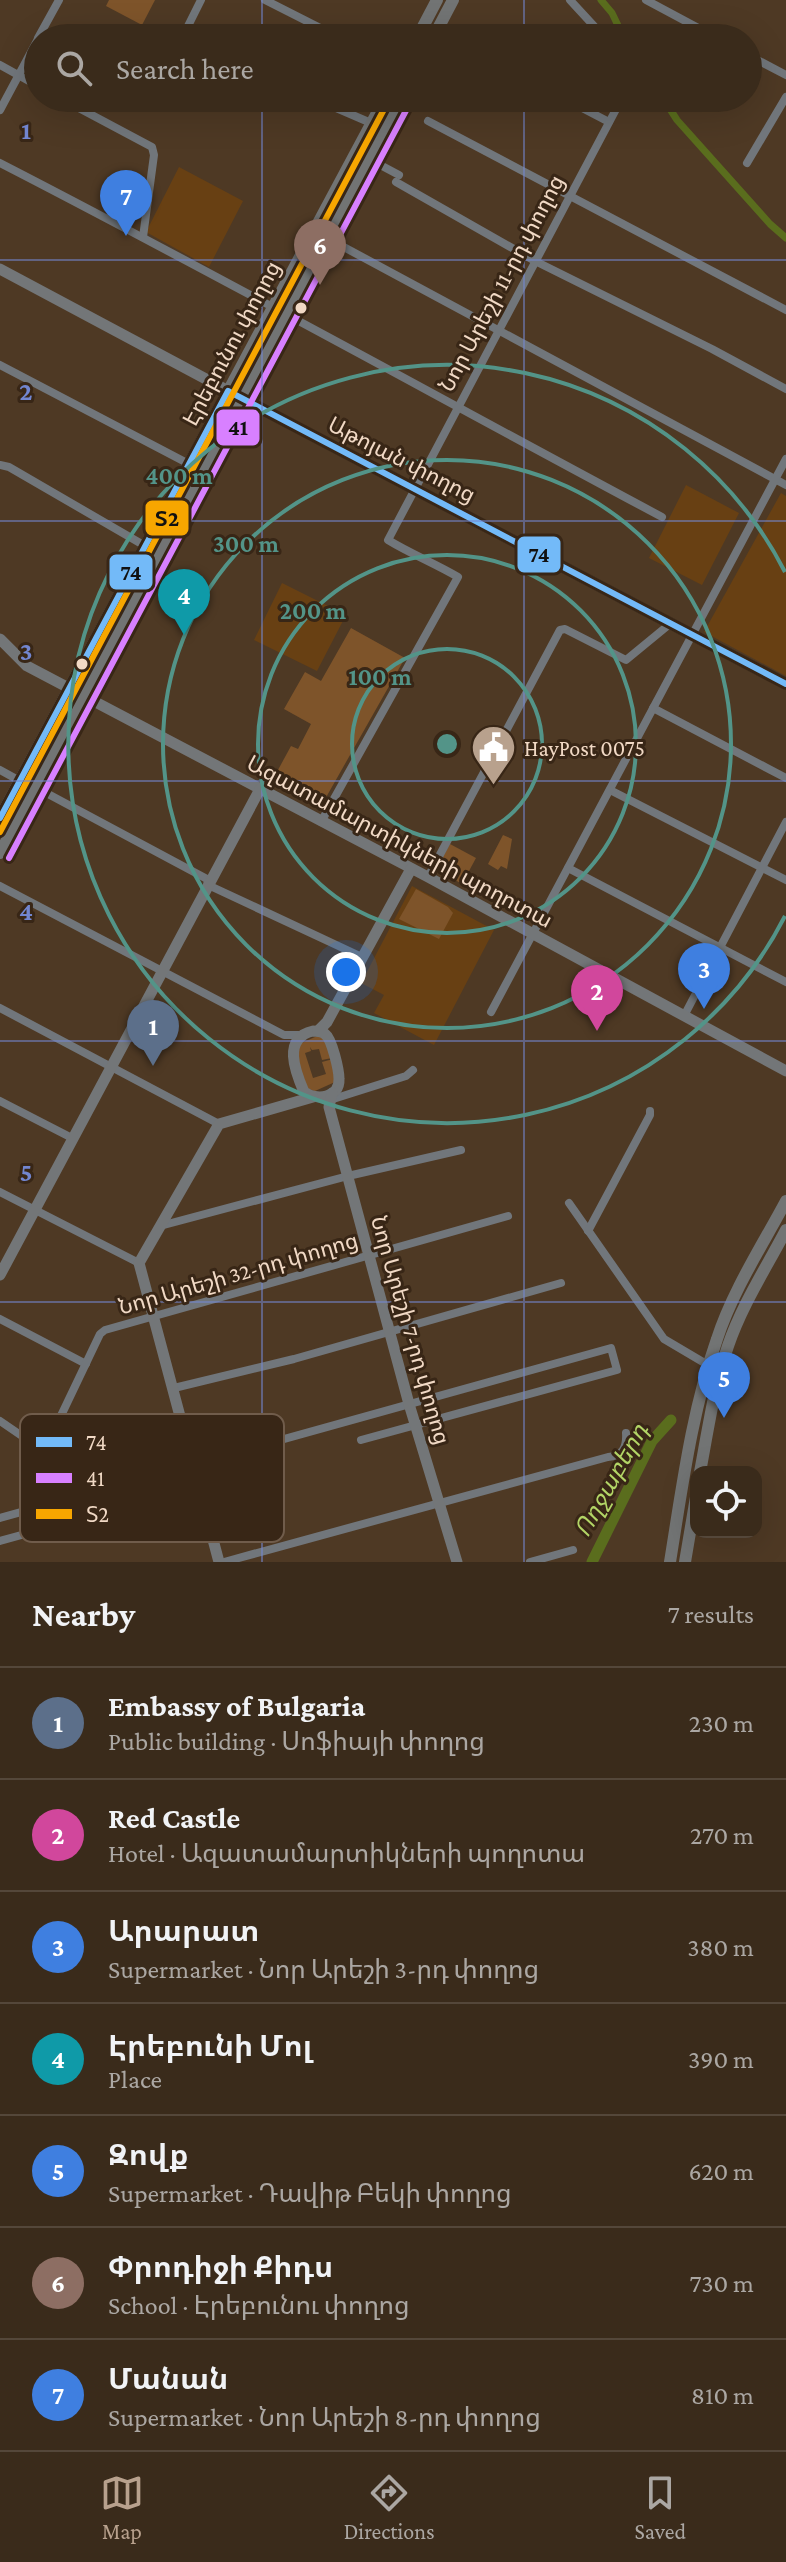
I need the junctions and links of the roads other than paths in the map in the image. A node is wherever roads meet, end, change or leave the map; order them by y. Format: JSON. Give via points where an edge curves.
{"nodes":[{"id":1,"x":59,"y":0,"type":"edge"},
{"id":2,"x":201,"y":0,"type":"edge"},
{"id":3,"x":265,"y":0,"type":"edge"},
{"id":4,"x":437,"y":0,"type":"edge"},
{"id":5,"x":453,"y":0,"type":"edge"},
{"id":6,"x":570,"y":0,"type":"edge"},
{"id":7,"x":646,"y":0,"type":"edge"},
{"id":8,"x":46,"y":24,"type":"edge"},
{"id":9,"x":189,"y":24,"type":"edge"},
{"id":10,"x":312,"y":24,"type":"edge"},
{"id":11,"x":424,"y":24,"type":"edge"},
{"id":12,"x":440,"y":24,"type":"edge"},
{"id":13,"x":592,"y":24,"type":"edge"},
{"id":14,"x":691,"y":24,"type":"edge"},
{"id":15,"x":762,"y":62,"type":"edge"},
{"id":16,"x":24,"y":64,"type":"edge"},
{"id":17,"x":0,"y":65,"type":"edge"},
{"id":18,"x":18,"y":75,"type":"junction"},
{"id":19,"x":786,"y":75,"type":"edge"},
{"id":20,"x":24,"y":78,"type":"edge"},
{"id":21,"x":786,"y":97,"type":"edge"},
{"id":22,"x":0,"y":110,"type":"edge"},
{"id":23,"x":86,"y":112,"type":"edge"},
{"id":24,"x":345,"y":112,"type":"edge"},
{"id":25,"x":377,"y":112,"type":"edge"},
{"id":26,"x":394,"y":112,"type":"edge"},
{"id":27,"x":590,"y":112,"type":"edge"},
{"id":28,"x":614,"y":112,"type":"edge"},
{"id":29,"x":428,"y":121,"type":"dead end"},
{"id":30,"x":609,"y":122,"type":"junction"},
{"id":31,"x":371,"y":123,"type":"junction"},
{"id":32,"x":369,"y":159,"type":"junction"},
{"id":33,"x":0,"y":163,"type":"edge"},
{"id":34,"x":747,"y":163,"type":"dead end"},
{"id":35,"x":571,"y":195,"type":"junction"},
{"id":36,"x":314,"y":231,"type":"junction"},
{"id":37,"x":143,"y":237,"type":"junction"},
{"id":38,"x":327,"y":238,"type":"junction"},
{"id":39,"x":535,"y":261,"type":"junction"},
{"id":40,"x":0,"y":269,"type":"edge"},
{"id":41,"x":273,"y":308,"type":"junction"},
{"id":42,"x":786,"y":310,"type":"edge"},
{"id":43,"x":286,"y":316,"type":"junction"},
{"id":44,"x":498,"y":331,"type":"junction"},
{"id":45,"x":0,"y":365,"type":"edge"},
{"id":46,"x":786,"y":389,"type":"edge"},
{"id":47,"x":228,"y":391,"type":"junction"},
{"id":48,"x":241,"y":398,"type":"junction"},
{"id":49,"x":458,"y":408,"type":"junction"},
{"id":50,"x":786,"y":459,"type":"edge"},
{"id":51,"x":189,"y":464,"type":"junction"},
{"id":52,"x":0,"y":465,"type":"edge"},
{"id":53,"x":775,"y":479,"type":"junction"},
{"id":54,"x":786,"y":485,"type":"edge"},
{"id":55,"x":415,"y":488,"type":"junction"},
{"id":56,"x":662,"y":517,"type":"dead end"},
{"id":57,"x":146,"y":545,"type":"junction"},
{"id":58,"x":159,"y":554,"type":"junction"},
{"id":59,"x":671,"y":623,"type":"junction"},
{"id":60,"x":693,"y":633,"type":"junction"},
{"id":61,"x":0,"y":639,"type":"edge"},
{"id":62,"x":786,"y":684,"type":"edge"},
{"id":63,"x":70,"y":688,"type":"junction"},
{"id":64,"x":84,"y":695,"type":"junction"},
{"id":65,"x":653,"y":708,"type":"junction"},
{"id":66,"x":0,"y":770,"type":"edge"},
{"id":67,"x":786,"y":778,"type":"edge"},
{"id":68,"x":20,"y":781,"type":"junction"},
{"id":69,"x":35,"y":787,"type":"junction"},
{"id":70,"x":260,"y":789,"type":"junction"},
{"id":71,"x":610,"y":790,"type":"junction"},
{"id":72,"x":0,"y":818,"type":"edge"},
{"id":73,"x":321,"y":822,"type":"junction"},
{"id":74,"x":786,"y":822,"type":"edge"},
{"id":75,"x":0,"y":853,"type":"edge"},
{"id":76,"x":568,"y":868,"type":"junction"},
{"id":77,"x":762,"y":868,"type":"junction"},
{"id":78,"x":411,"y":869,"type":"junction"},
{"id":79,"x":428,"y":877,"type":"junction"},
{"id":80,"x":786,"y":880,"type":"edge"},
{"id":81,"x":208,"y":885,"type":"junction"},
{"id":82,"x":0,"y":886,"type":"edge"},
{"id":83,"x":533,"y":934,"type":"junction"},
{"id":84,"x":720,"y":947,"type":"junction"},
{"id":85,"x":362,"y":957,"type":"junction"},
{"id":86,"x":162,"y":972,"type":"junction"},
{"id":87,"x":786,"y":982,"type":"edge"},
{"id":88,"x":0,"y":1008,"type":"edge"},
{"id":89,"x":491,"y":1012,"type":"dead end"},
{"id":90,"x":684,"y":1016,"type":"junction"},
{"id":91,"x":325,"y":1030,"type":"junction"},
{"id":92,"x":284,"y":1035,"type":"junction"},
{"id":93,"x":301,"y":1035,"type":"junction"},
{"id":94,"x":292,"y":1048,"type":"junction"},
{"id":95,"x":111,"y":1067,"type":"junction"},
{"id":96,"x":413,"y":1070,"type":"dead end"},
{"id":97,"x":786,"y":1071,"type":"edge"},
{"id":98,"x":318,"y":1098,"type":"junction"},
{"id":99,"x":0,"y":1101,"type":"edge"},
{"id":100,"x":650,"y":1111,"type":"dead end"},
{"id":101,"x":219,"y":1124,"type":"junction"},
{"id":102,"x":72,"y":1138,"type":"junction"},
{"id":103,"x":461,"y":1150,"type":"dead end"},
{"id":104,"x":348,"y":1176,"type":"junction"},
{"id":105,"x":0,"y":1192,"type":"edge"},
{"id":106,"x":786,"y":1201,"type":"edge"},
{"id":107,"x":569,"y":1203,"type":"dead end"},
{"id":108,"x":34,"y":1209,"type":"junction"},
{"id":109,"x":508,"y":1216,"type":"dead end"},
{"id":110,"x":160,"y":1226,"type":"junction"},
{"id":111,"x":588,"y":1231,"type":"junction"},
{"id":112,"x":786,"y":1232,"type":"edge"},
{"id":113,"x":368,"y":1255,"type":"junction"},
{"id":114,"x":139,"y":1263,"type":"junction"},
{"id":115,"x":0,"y":1275,"type":"edge"},
{"id":116,"x":561,"y":1283,"type":"dead end"},
{"id":117,"x":154,"y":1316,"type":"junction"},
{"id":118,"x":0,"y":1319,"type":"edge"},
{"id":119,"x":390,"y":1333,"type":"junction"},
{"id":120,"x":86,"y":1364,"type":"junction"},
{"id":121,"x":708,"y":1365,"type":"junction"},
{"id":122,"x":174,"y":1388,"type":"junction"},
{"id":123,"x":409,"y":1404,"type":"junction"},
{"id":124,"x":61,"y":1414,"type":"edge"},
{"id":125,"x":180,"y":1414,"type":"edge"},
{"id":126,"x":0,"y":1421,"type":"edge"},
{"id":127,"x":416,"y":1426,"type":"junction"},
{"id":128,"x":626,"y":1433,"type":"dead end"},
{"id":129,"x":20,"y":1435,"type":"edge"},
{"id":130,"x":284,"y":1440,"type":"edge"},
{"id":131,"x":361,"y":1440,"type":"dead end"},
{"id":132,"x":701,"y":1466,"type":"edge"},
{"id":133,"x":440,"y":1503,"type":"junction"},
{"id":134,"x":20,"y":1513,"type":"edge"},
{"id":135,"x":0,"y":1518,"type":"edge"},
{"id":136,"x":690,"y":1532,"type":"edge"},
{"id":137,"x":20,"y":1535,"type":"edge"},
{"id":138,"x":0,"y":1541,"type":"edge"},
{"id":139,"x":215,"y":1542,"type":"edge"},
{"id":140,"x":573,"y":1550,"type":"dead end"},
{"id":141,"x":221,"y":1562,"type":"edge"},
{"id":142,"x":457,"y":1562,"type":"edge"},
{"id":143,"x":530,"y":1562,"type":"edge"},
{"id":144,"x":670,"y":1562,"type":"edge"},
{"id":145,"x":685,"y":1562,"type":"edge"}],
"edges":[{"from":1,"to":8,"type":"street"},
{"from":2,"to":9,"type":"street"},
{"from":3,"to":10,"type":"street"},
{"from":4,"to":11,"type":"main road"},
{"from":5,"to":12,"type":"main road"},
{"from":6,"to":13,"type":"street"},
{"from":7,"to":14,"type":"street"},
{"from":15,"to":19,"type":"street"},
{"from":16,"to":18,"type":"street"},
{"from":17,"to":18,"type":"street"},
{"from":18,"to":20,"type":"street"},
{"from":18,"to":22,"type":"street"},
{"from":21,"to":34,"type":"street"},
{"from":23,"to":37,"type":"street","via":[[152,147]]},
{"from":24,"to":31,"type":"street"},
{"from":25,"to":31,"type":"main road","name":"Էրեբունու փողոց"},
{"from":26,"to":32,"type":"main road","name":"Էրեբունու փողոց"},
{"from":27,"to":30,"type":"street"},
{"from":28,"to":30,"type":"street","name":"Նոր Արեշի 11-րդ փողոց"},
{"from":29,"to":35,"type":"street"},
{"from":30,"to":35,"type":"street","name":"Նոր Արեշի 11-րդ փողոց"},
{"from":31,"to":36,"type":"main road","name":"Էրեբունու փողոց"},
{"from":32,"to":38,"type":"main road","name":"Էրեբունու փողոց"},
{"from":32,"to":39,"type":"street"},
{"from":33,"to":37,"type":"street"},
{"from":35,"to":39,"type":"street","name":"Նոր Արեշի 11-րդ փողոց"},
{"from":35,"to":42,"type":"street"},
{"from":36,"to":38,"type":"street"},
{"from":36,"to":41,"type":"main road","name":"Էրեբունու փողոց"},
{"from":37,"to":41,"type":"street"},
{"from":38,"to":43,"type":"main road","name":"Էրեբունու փողոց"},
{"from":38,"to":44,"type":"street"},
{"from":39,"to":44,"type":"street","name":"Նոր Արեշի 11-րդ փողոց"},
{"from":39,"to":46,"type":"street"},
{"from":40,"to":47,"type":"street","name":"Աթոյան փողոց"},
{"from":41,"to":43,"type":"street"},
{"from":41,"to":47,"type":"main road","name":"Էրեբունու փողոց"},
{"from":43,"to":48,"type":"main road","name":"Էրեբունու փողոց"},
{"from":43,"to":49,"type":"street"},
{"from":44,"to":49,"type":"street","name":"Նոր Արեշի 11-րդ փողոց"},
{"from":44,"to":53,"type":"street"},
{"from":45,"to":51,"type":"street"},
{"from":47,"to":48,"type":"street","name":"Աթոյան փողոց"},
{"from":47,"to":51,"type":"main road","name":"Էրեբունու փողոց"},
{"from":48,"to":55,"type":"street","name":"Աթոյան փողոց"},
{"from":48,"to":58,"type":"main road","name":"Էրեբունու փողոց"},
{"from":49,"to":55,"type":"street","name":"Նոր Արեշի 11-րդ փողոց"},
{"from":49,"to":56,"type":"street"},
{"from":50,"to":53,"type":"street"},
{"from":51,"to":57,"type":"main road","name":"Էրեբունու փողոց"},
{"from":52,"to":57,"type":"street"},
{"from":53,"to":54,"type":"street"},
{"from":53,"to":60,"type":"street"},
{"from":55,"to":59,"type":"street","name":"Աթոյան փողոց"},
{"from":55,"to":73,"type":"street","name":"Նոր Արեշի 11-րդ փողոց","via":[[388,540],[458,577]]},
{"from":57,"to":58,"type":"street"},
{"from":57,"to":63,"type":"main road","name":"Էրեբունու փողոց"},
{"from":58,"to":64,"type":"main road","name":"Էրեբունու փողոց"},
{"from":59,"to":60,"type":"street","name":"Աթոյան փողոց"},
{"from":59,"to":79,"type":"street","via":[[626,660],[560,630]]},
{"from":60,"to":62,"type":"street","name":"Աթոյան փողոց"},
{"from":60,"to":65,"type":"street"},
{"from":61,"to":63,"type":"street","name":"Ազատամարտիկների պողոտա","via":[[27,666]]},
{"from":63,"to":64,"type":"street","name":"Ազատամարտիկների պողոտա"},
{"from":63,"to":68,"type":"main road","name":"Էրեբունու փողոց"},
{"from":64,"to":69,"type":"main road","name":"Էրեբունու փողոց"},
{"from":64,"to":70,"type":"street","name":"Ազատամարտիկների պողոտա"},
{"from":65,"to":67,"type":"street"},
{"from":65,"to":71,"type":"street"},
{"from":66,"to":68,"type":"street"},
{"from":68,"to":72,"type":"main road","name":"Էրեբունու փողոց"},
{"from":69,"to":75,"type":"main road","name":"Էրեբունու փողոց"},
{"from":69,"to":81,"type":"street","via":[[200,874]]},
{"from":70,"to":73,"type":"street","name":"Ազատամարտիկների պողոտա"},
{"from":70,"to":81,"type":"street"},
{"from":71,"to":76,"type":"street"},
{"from":71,"to":77,"type":"street"},
{"from":73,"to":78,"type":"street","name":"Ազատամարտիկների պողոտա"},
{"from":74,"to":77,"type":"street"},
{"from":76,"to":83,"type":"street"},
{"from":76,"to":84,"type":"street"},
{"from":77,"to":80,"type":"street"},
{"from":77,"to":84,"type":"street"},
{"from":78,"to":79,"type":"street","name":"Ազատամարտիկների պողոտա"},
{"from":78,"to":85,"type":"street"},
{"from":79,"to":83,"type":"street","name":"Ազատամարտիկների պողոտա"},
{"from":81,"to":85,"type":"street"},
{"from":81,"to":86,"type":"street"},
{"from":82,"to":86,"type":"street"},
{"from":83,"to":89,"type":"street"},
{"from":83,"to":90,"type":"street","name":"Ազատամարտիկների պողոտա"},
{"from":84,"to":87,"type":"street"},
{"from":84,"to":90,"type":"street"},
{"from":85,"to":91,"type":"street"},
{"from":86,"to":92,"type":"street"},
{"from":86,"to":95,"type":"street"},
{"from":88,"to":95,"type":"street"},
{"from":90,"to":97,"type":"street","name":"Ազատամարտիկների պողոտա"},
{"from":91,"to":93,"type":"street"},
{"from":91,"to":98,"type":"street","via":[[340,1079]]},
{"from":92,"to":93,"type":"street"},
{"from":92,"to":94,"type":"street"},
{"from":93,"to":94,"type":"street"},
{"from":94,"to":98,"type":"street","name":"Նոր Արեշի 7-րդ փողոց"},
{"from":95,"to":101,"type":"street"},
{"from":95,"to":102,"type":"street"},
{"from":96,"to":98,"type":"street"},
{"from":98,"to":101,"type":"street"},
{"from":98,"to":104,"type":"street","name":"Նոր Արեշի 7-րդ փողոց"},
{"from":99,"to":102,"type":"street"},
{"from":100,"to":111,"type":"street"},
{"from":101,"to":110,"type":"street"},
{"from":102,"to":108,"type":"street"},
{"from":103,"to":104,"type":"street"},
{"from":104,"to":110,"type":"street"},
{"from":104,"to":113,"type":"street","name":"Նոր Արեշի 7-րդ փողոց"},
{"from":105,"to":108,"type":"street"},
{"from":106,"to":121,"type":"main road","via":[[729,1309]]},
{"from":107,"to":111,"type":"street"},
{"from":108,"to":114,"type":"street"},
{"from":108,"to":115,"type":"street"},
{"from":109,"to":113,"type":"street","name":"Նոր Արեշի 32-րդ փողոց"},
{"from":110,"to":114,"type":"street"},
{"from":111,"to":121,"type":"street","via":[[664,1339]]},
{"from":112,"to":132,"type":"main road","via":[[729,1344]]},
{"from":113,"to":117,"type":"street","name":"Նոր Արեշի 32-րդ փողոց"},
{"from":113,"to":119,"type":"street","name":"Նոր Արեշի 7-րդ փողոց"},
{"from":114,"to":117,"type":"street"},
{"from":116,"to":119,"type":"street"},
{"from":117,"to":120,"type":"street","name":"Նոր Արեշի 32-րդ փողոց","via":[[102,1332]]},
{"from":117,"to":122,"type":"street"},
{"from":118,"to":120,"type":"street"},
{"from":119,"to":122,"type":"street"},
{"from":119,"to":123,"type":"street","name":"Նոր Արեշի 7-րդ փողոց"},
{"from":120,"to":124,"type":"street","name":"Նոր Արեշի 32-րդ փողոց"},
{"from":121,"to":144,"type":"main road"},
{"from":122,"to":125,"type":"street"},
{"from":123,"to":127,"type":"street","name":"Նոր Արեշի 7-րդ փողոց"},
{"from":123,"to":127,"type":"street","via":[[611,1348],[617,1370]]},
{"from":123,"to":130,"type":"street"},
{"from":126,"to":129,"type":"street","name":"Նոր Արեշի 32-րդ փողոց"},
{"from":127,"to":131,"type":"street"},
{"from":127,"to":133,"type":"street","name":"Նոր Արեշի 7-րդ փողոց"},
{"from":128,"to":133,"type":"street","via":[[618,1456]]},
{"from":133,"to":141,"type":"street"},
{"from":133,"to":142,"type":"street","name":"Նոր Արեշի 7-րդ փողոց"},
{"from":134,"to":135,"type":"street"},
{"from":136,"to":145,"type":"main road"},
{"from":137,"to":138,"type":"street"},
{"from":139,"to":141,"type":"street"},
{"from":140,"to":143,"type":"street"}]}
